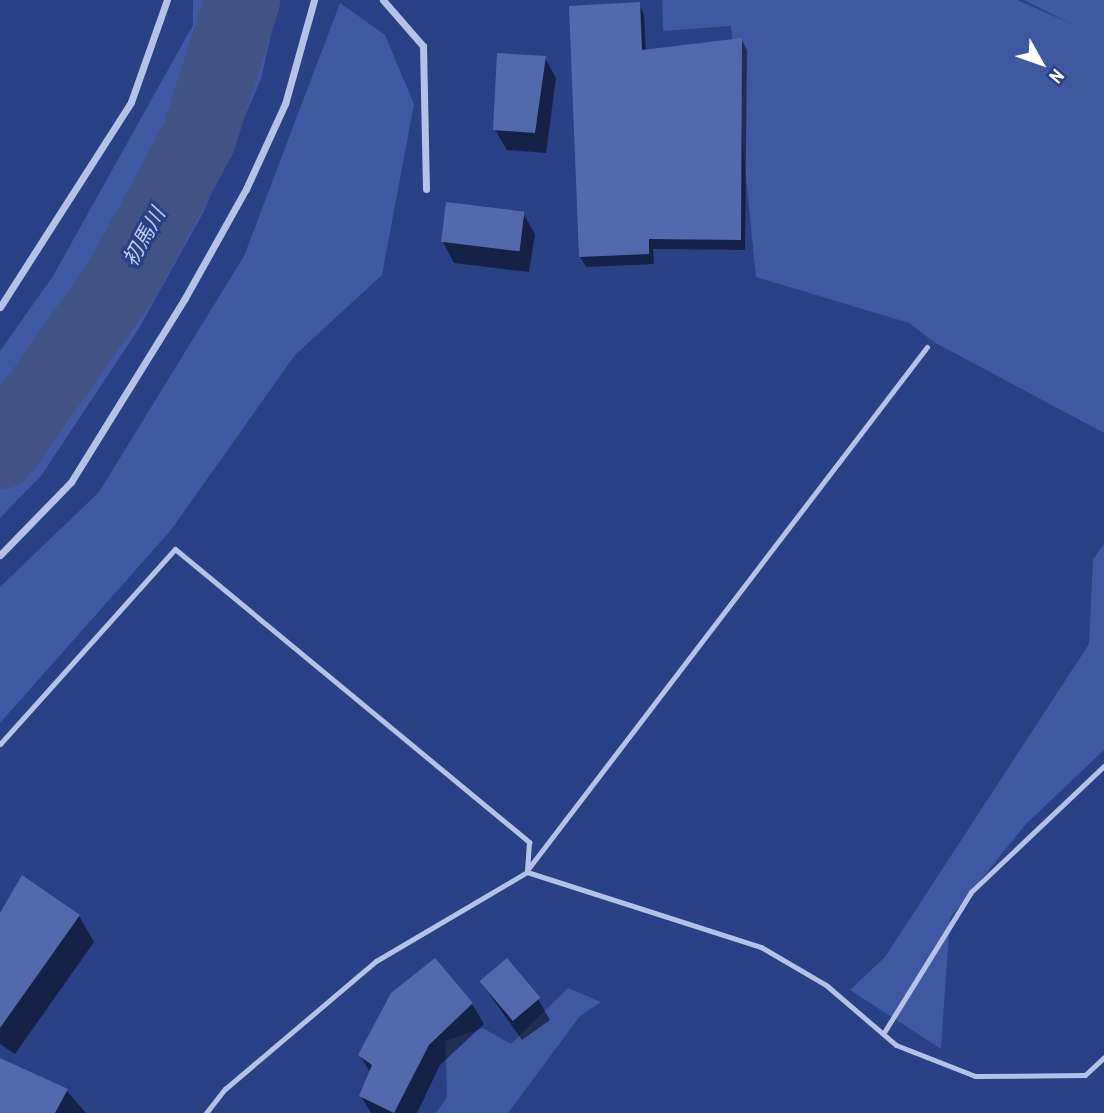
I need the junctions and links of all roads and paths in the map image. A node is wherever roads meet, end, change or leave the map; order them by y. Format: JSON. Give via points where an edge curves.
{"nodes":[{"id":1,"x":167,"y":0,"type":"edge"},
{"id":2,"x":314,"y":0,"type":"edge"},
{"id":3,"x":383,"y":0,"type":"edge"},
{"id":4,"x":426,"y":190,"type":"dead end"},
{"id":5,"x":0,"y":307,"type":"edge"},
{"id":6,"x":927,"y":347,"type":"dead end"},
{"id":7,"x":0,"y":555,"type":"edge"},
{"id":8,"x":0,"y":744,"type":"edge"},
{"id":9,"x":1104,"y":766,"type":"edge"},
{"id":10,"x":527,"y":872,"type":"junction"},
{"id":11,"x":883,"y":1034,"type":"junction"},
{"id":12,"x":1104,"y":1057,"type":"edge"},
{"id":13,"x":206,"y":1113,"type":"edge"}],
"edges":[{"from":1,"to":5,"type":"street","via":[[131,102]]},
{"from":2,"to":7,"type":"street","via":[[285,104],[246,189],[185,298],[71,482]]},
{"from":3,"to":4,"type":"street","via":[[423,46]]},
{"from":6,"to":10,"type":"lane"},
{"from":8,"to":10,"type":"lane","via":[[175,549],[529,842]]},
{"from":9,"to":11,"type":"lane","via":[[971,892]]},
{"from":10,"to":11,"type":"lane","via":[[761,947],[826,985]]},
{"from":10,"to":13,"type":"lane","via":[[376,961],[225,1089]]},
{"from":11,"to":12,"type":"lane","via":[[896,1045],[975,1076],[1085,1075]]}]}
